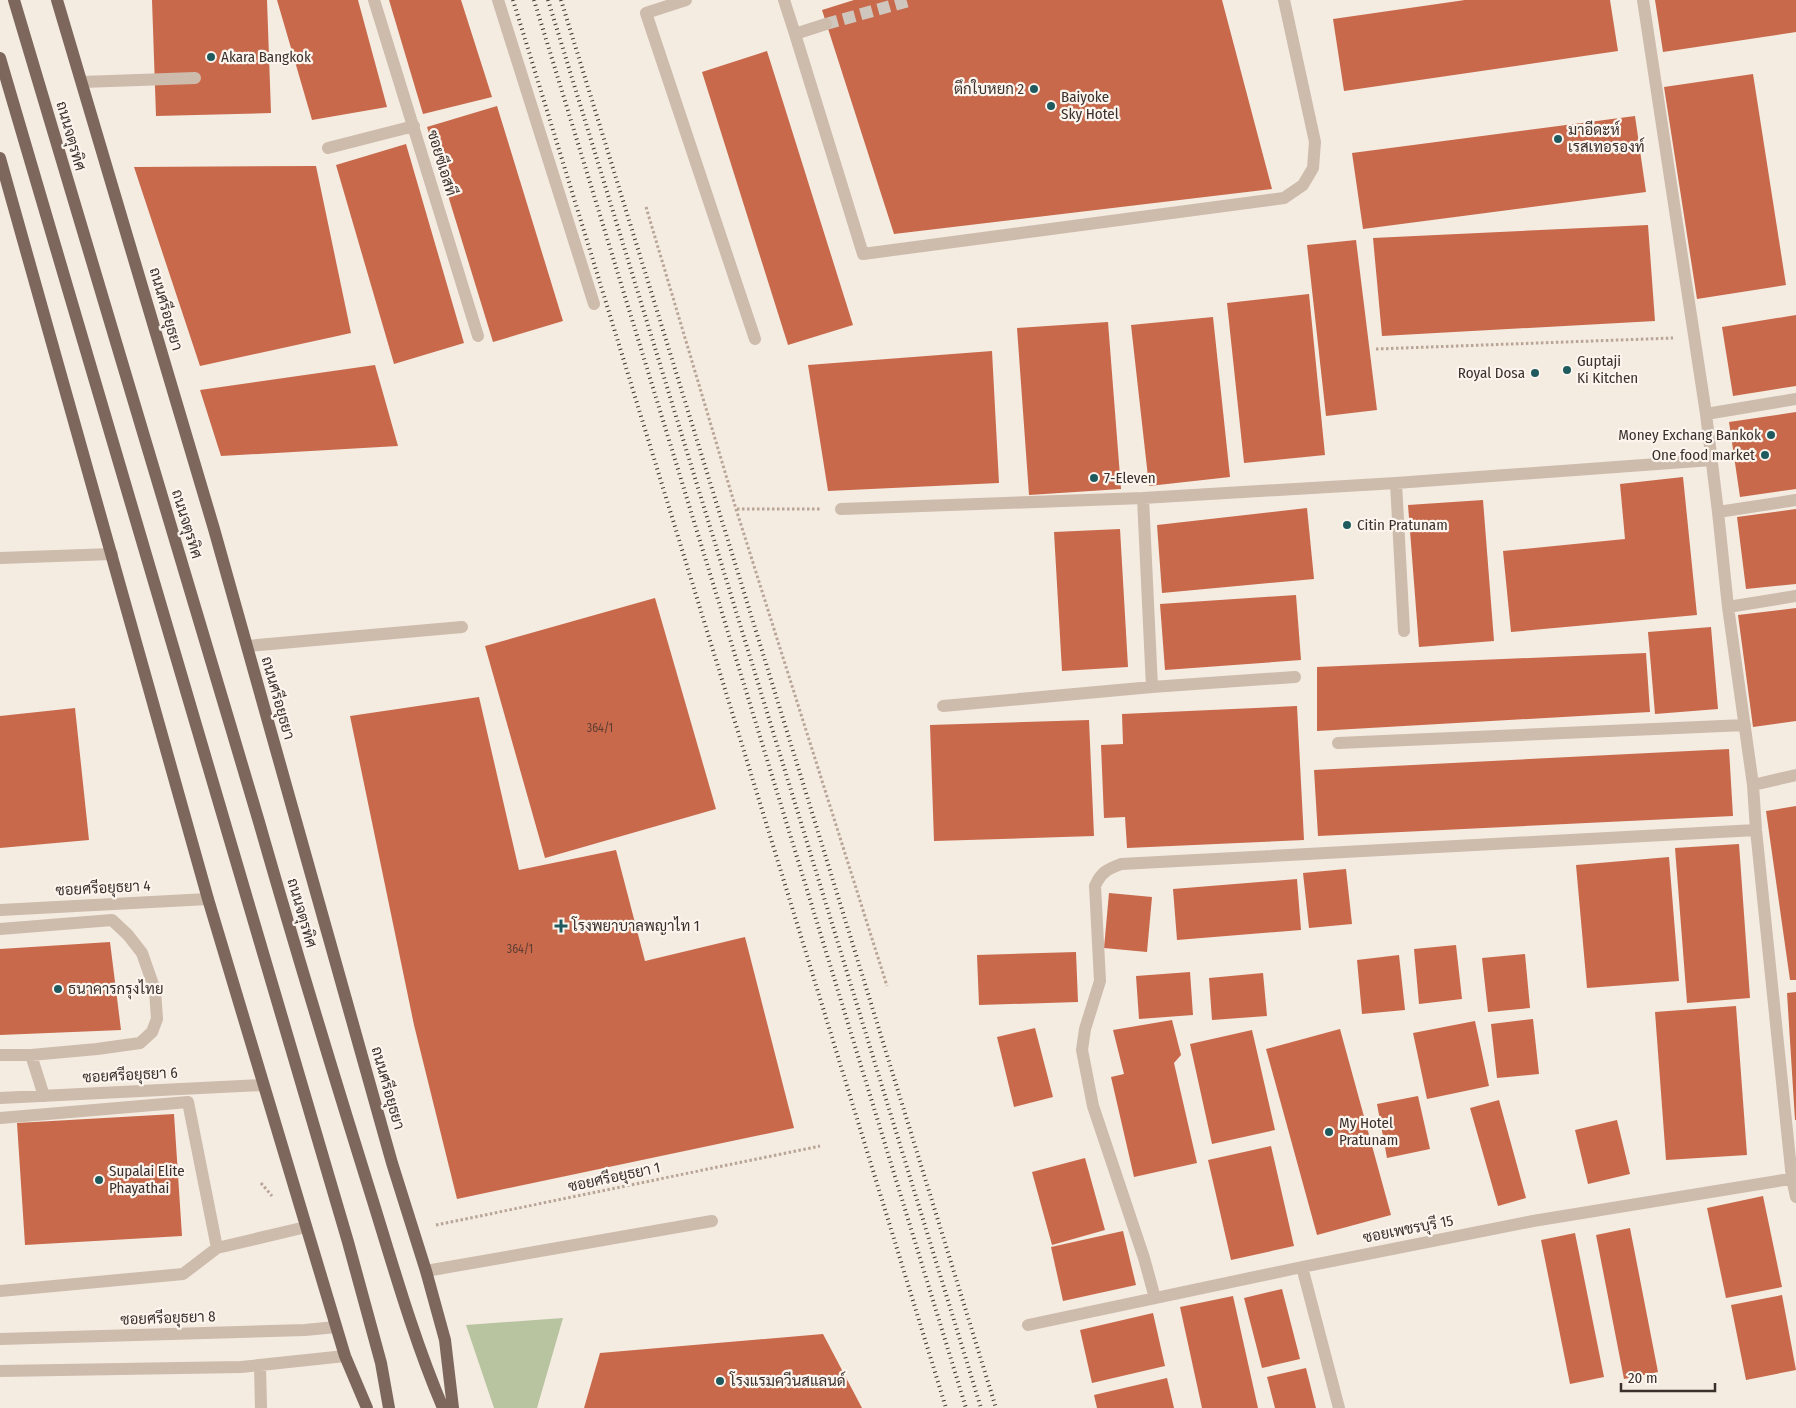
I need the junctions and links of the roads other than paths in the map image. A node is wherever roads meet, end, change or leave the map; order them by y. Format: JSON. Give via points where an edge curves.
{"nodes":[{"id":1,"x":14,"y":0,"type":"edge"},
{"id":2,"x":57,"y":0,"type":"edge"},
{"id":3,"x":374,"y":0,"type":"edge"},
{"id":4,"x":498,"y":0,"type":"edge"},
{"id":5,"x":686,"y":0,"type":"edge"},
{"id":6,"x":784,"y":0,"type":"edge"},
{"id":7,"x":1284,"y":0,"type":"edge"},
{"id":8,"x":1643,"y":0,"type":"edge"},
{"id":9,"x":826,"y":24,"type":"tunnel mouth"},
{"id":10,"x":795,"y":34,"type":"junction"},
{"id":11,"x":0,"y":58,"type":"edge"},
{"id":12,"x":194,"y":78,"type":"dead end"},
{"id":13,"x":82,"y":82,"type":"junction"},
{"id":14,"x":414,"y":126,"type":"junction"},
{"id":15,"x":328,"y":148,"type":"dead end"},
{"id":16,"x":0,"y":158,"type":"edge"},
{"id":17,"x":594,"y":304,"type":"dead end"},
{"id":18,"x":478,"y":336,"type":"dead end"},
{"id":19,"x":755,"y":339,"type":"dead end"},
{"id":20,"x":1796,"y":399,"type":"edge"},
{"id":21,"x":1706,"y":414,"type":"junction"},
{"id":22,"x":1712,"y":460,"type":"junction"},
{"id":23,"x":1396,"y":483,"type":"junction"},
{"id":24,"x":1143,"y":498,"type":"junction"},
{"id":25,"x":1796,"y":500,"type":"edge"},
{"id":26,"x":841,"y":509,"type":"road end"},
{"id":27,"x":1718,"y":512,"type":"junction"},
{"id":28,"x":112,"y":554,"type":"junction"},
{"id":29,"x":0,"y":558,"type":"edge"},
{"id":30,"x":1796,"y":596,"type":"edge"},
{"id":31,"x":1728,"y":607,"type":"junction"},
{"id":32,"x":462,"y":627,"type":"dead end"},
{"id":33,"x":1404,"y":631,"type":"dead end"},
{"id":34,"x":247,"y":646,"type":"junction"},
{"id":35,"x":1295,"y":677,"type":"dead end"},
{"id":36,"x":1152,"y":687,"type":"junction"},
{"id":37,"x":943,"y":706,"type":"dead end"},
{"id":38,"x":1745,"y":725,"type":"junction"},
{"id":39,"x":1338,"y":743,"type":"dead end"},
{"id":40,"x":1796,"y":775,"type":"edge"},
{"id":41,"x":1753,"y":785,"type":"junction"},
{"id":42,"x":1756,"y":830,"type":"junction"},
{"id":43,"x":208,"y":899,"type":"junction"},
{"id":44,"x":0,"y":910,"type":"edge"},
{"id":45,"x":0,"y":929,"type":"edge"},
{"id":46,"x":0,"y":1055,"type":"edge"},
{"id":47,"x":31,"y":1055,"type":"junction"},
{"id":48,"x":262,"y":1085,"type":"junction"},
{"id":49,"x":44,"y":1096,"type":"junction"},
{"id":50,"x":0,"y":1098,"type":"edge"},
{"id":51,"x":0,"y":1118,"type":"edge"},
{"id":52,"x":1794,"y":1179,"type":"edge"},
{"id":53,"x":1796,"y":1197,"type":"edge"},
{"id":54,"x":712,"y":1221,"type":"dead end"},
{"id":55,"x":306,"y":1227,"type":"junction"},
{"id":56,"x":217,"y":1248,"type":"junction"},
{"id":57,"x":1302,"y":1267,"type":"junction"},
{"id":58,"x":426,"y":1271,"type":"junction"},
{"id":59,"x":0,"y":1291,"type":"edge"},
{"id":60,"x":1155,"y":1298,"type":"junction"},
{"id":61,"x":1028,"y":1325,"type":"dead end"},
{"id":62,"x":336,"y":1327,"type":"junction"},
{"id":63,"x":0,"y":1339,"type":"edge"},
{"id":64,"x":345,"y":1356,"type":"junction"},
{"id":65,"x":260,"y":1365,"type":"junction"},
{"id":66,"x":0,"y":1371,"type":"edge"},
{"id":67,"x":261,"y":1408,"type":"edge"},
{"id":68,"x":367,"y":1408,"type":"edge"},
{"id":69,"x":389,"y":1408,"type":"edge"},
{"id":70,"x":443,"y":1408,"type":"edge"},
{"id":71,"x":453,"y":1408,"type":"edge"},
{"id":72,"x":1339,"y":1408,"type":"edge"}],
"edges":[{"from":1,"to":70,"type":"main road","name":"ถนนจตุรทิศ","via":[[328,1058],[403,1302]]},
{"from":2,"to":13,"type":"main road","name":"ถนนศรีอยุธยา"},
{"from":3,"to":14,"type":"street","name":"ซอยซีเอสที"},
{"from":4,"to":17,"type":"street"},
{"from":5,"to":19,"type":"street","via":[[646,13]]},
{"from":6,"to":10,"type":"street"},
{"from":7,"to":10,"type":"street","via":[[1315,142],[1313,168],[1303,185],[1284,198],[863,254]]},
{"from":8,"to":21,"type":"street"},
{"from":9,"to":10,"type":"street"},
{"from":11,"to":69,"type":"main road","via":[[297,1066],[378,1353]]},
{"from":12,"to":13,"type":"street"},
{"from":13,"to":34,"type":"main road","name":"ถนนศรีอยุธยา"},
{"from":14,"to":15,"type":"street"},
{"from":14,"to":18,"type":"street","name":"ซอยซีเอสที"},
{"from":16,"to":28,"type":"main road"},
{"from":20,"to":21,"type":"street"},
{"from":21,"to":22,"type":"street"},
{"from":22,"to":23,"type":"street"},
{"from":22,"to":27,"type":"street"},
{"from":23,"to":24,"type":"street"},
{"from":23,"to":33,"type":"street"},
{"from":24,"to":26,"type":"street"},
{"from":24,"to":36,"type":"street"},
{"from":25,"to":27,"type":"street"},
{"from":27,"to":31,"type":"street"},
{"from":28,"to":29,"type":"street"},
{"from":28,"to":43,"type":"main road"},
{"from":30,"to":31,"type":"street"},
{"from":31,"to":38,"type":"street"},
{"from":32,"to":34,"type":"street"},
{"from":34,"to":58,"type":"main road","name":"ถนนศรีอยุธยา","via":[[392,1163]]},
{"from":35,"to":36,"type":"street"},
{"from":36,"to":37,"type":"street"},
{"from":38,"to":39,"type":"street"},
{"from":38,"to":41,"type":"street"},
{"from":40,"to":41,"type":"street"},
{"from":41,"to":42,"type":"street"},
{"from":42,"to":52,"type":"street"},
{"from":42,"to":60,"type":"street","via":[[1121,864],[1108,868],[1095,886],[1100,981],[1082,1050],[1093,1106]]},
{"from":43,"to":44,"type":"street","name":"ซอยศรีอยุธยา 4"},
{"from":43,"to":48,"type":"main road"},
{"from":45,"to":47,"type":"street","via":[[112,920],[142,953],[155,990],[157,1019],[152,1032],[140,1043]]},
{"from":46,"to":47,"type":"street"},
{"from":47,"to":49,"type":"street"},
{"from":48,"to":49,"type":"street","name":"ซอยศรีอยุธยา 6"},
{"from":48,"to":55,"type":"main road"},
{"from":49,"to":50,"type":"street","name":"ซอยศรีอยุธยา 6"},
{"from":51,"to":56,"type":"street","via":[[188,1102]]},
{"from":52,"to":53,"type":"street"},
{"from":52,"to":57,"type":"street","name":"ซอยเพชรบุรี 15","via":[[1533,1221]]},
{"from":54,"to":58,"type":"street"},
{"from":55,"to":56,"type":"street"},
{"from":55,"to":62,"type":"main road"},
{"from":56,"to":59,"type":"street","via":[[183,1274]]},
{"from":57,"to":60,"type":"street","name":"ซอยเพชรบุรี 15"},
{"from":57,"to":72,"type":"street"},
{"from":58,"to":71,"type":"main road","name":"ถนนศรีอยุธยา","via":[[445,1340]]},
{"from":60,"to":61,"type":"street","name":"ซอยเพชรบุรี 15"},
{"from":62,"to":63,"type":"street","name":"ซอยศรีอยุธยา 8"},
{"from":62,"to":64,"type":"main road"},
{"from":64,"to":65,"type":"street"},
{"from":64,"to":68,"type":"main road"},
{"from":65,"to":66,"type":"street"},
{"from":65,"to":67,"type":"street"}]}
